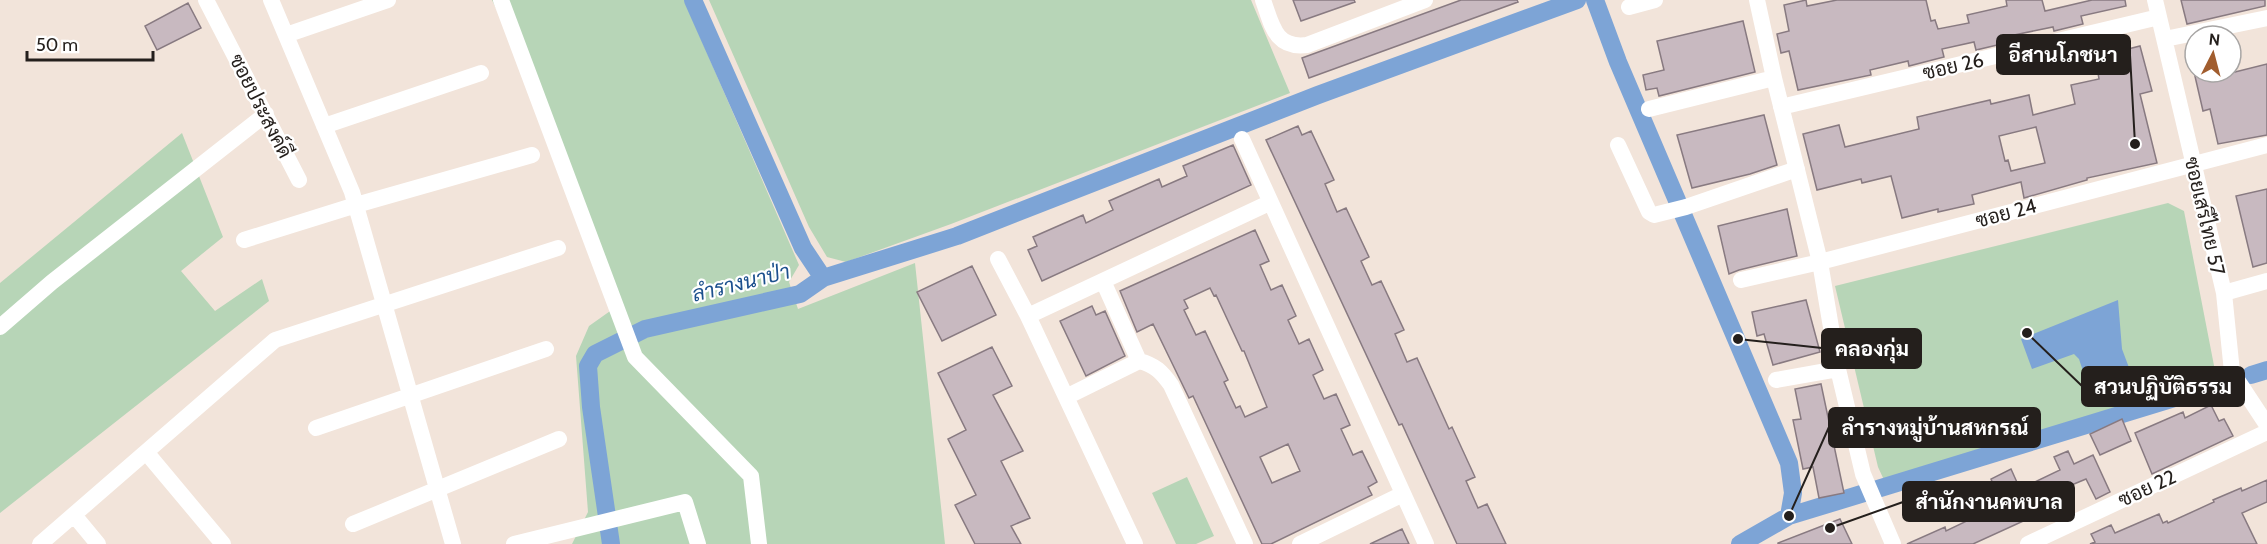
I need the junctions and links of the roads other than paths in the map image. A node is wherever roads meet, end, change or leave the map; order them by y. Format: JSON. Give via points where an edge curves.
{"nodes":[{"id":1,"x":206,"y":0,"type":"edge"},
{"id":2,"x":271,"y":0,"type":"edge"},
{"id":3,"x":388,"y":0,"type":"edge"},
{"id":4,"x":501,"y":0,"type":"edge"},
{"id":5,"x":1263,"y":0,"type":"edge"},
{"id":6,"x":1425,"y":0,"type":"edge"},
{"id":7,"x":1655,"y":0,"type":"edge"},
{"id":8,"x":1757,"y":0,"type":"edge"},
{"id":9,"x":2155,"y":0,"type":"edge"},
{"id":10,"x":1629,"y":7,"type":"dead end"},
{"id":11,"x":2159,"y":17,"type":"junction"},
{"id":12,"x":2267,"y":18,"type":"edge"},
{"id":13,"x":286,"y":35,"type":"junction"},
{"id":14,"x":2165,"y":39,"type":"junction"},
{"id":15,"x":481,"y":73,"type":"dead end"},
{"id":16,"x":1774,"y":78,"type":"junction"},
{"id":17,"x":1781,"y":107,"type":"junction"},
{"id":18,"x":1649,"y":109,"type":"dead end"},
{"id":19,"x":266,"y":114,"type":"junction"},
{"id":20,"x":324,"y":126,"type":"junction"},
{"id":21,"x":1242,"y":139,"type":"dead end"},
{"id":22,"x":1618,"y":145,"type":"dead end"},
{"id":23,"x":2267,"y":145,"type":"edge"},
{"id":24,"x":532,"y":155,"type":"dead end"},
{"id":25,"x":2193,"y":164,"type":"junction"},
{"id":26,"x":1797,"y":169,"type":"junction"},
{"id":27,"x":299,"y":180,"type":"dead end"},
{"id":28,"x":1269,"y":203,"type":"junction"},
{"id":29,"x":356,"y":205,"type":"junction"},
{"id":30,"x":244,"y":240,"type":"dead end"},
{"id":31,"x":558,"y":248,"type":"dead end"},
{"id":32,"x":998,"y":259,"type":"dead end"},
{"id":33,"x":1820,"y":262,"type":"junction"},
{"id":34,"x":1741,"y":280,"type":"dead end"},
{"id":35,"x":1103,"y":281,"type":"junction"},
{"id":36,"x":2267,"y":281,"type":"edge"},
{"id":37,"x":2224,"y":292,"type":"junction"},
{"id":38,"x":384,"y":304,"type":"junction"},
{"id":39,"x":1028,"y":315,"type":"junction"},
{"id":40,"x":0,"y":327,"type":"edge"},
{"id":41,"x":546,"y":349,"type":"dead end"},
{"id":42,"x":1139,"y":361,"type":"junction"},
{"id":43,"x":1838,"y":369,"type":"junction"},
{"id":44,"x":1776,"y":380,"type":"dead end"},
{"id":45,"x":410,"y":395,"type":"junction"},
{"id":46,"x":1066,"y":397,"type":"junction"},
{"id":47,"x":2267,"y":425,"type":"edge"},
{"id":48,"x":316,"y":428,"type":"dead end"},
{"id":49,"x":2267,"y":432,"type":"edge"},
{"id":50,"x":560,"y":439,"type":"dead end"},
{"id":51,"x":147,"y":452,"type":"junction"},
{"id":52,"x":438,"y":489,"type":"junction"},
{"id":53,"x":1403,"y":494,"type":"junction"},
{"id":54,"x":74,"y":515,"type":"junction"},
{"id":55,"x":353,"y":524,"type":"dead end"},
{"id":56,"x":40,"y":544,"type":"edge"},
{"id":57,"x":98,"y":544,"type":"edge"},
{"id":58,"x":223,"y":544,"type":"edge"},
{"id":59,"x":453,"y":544,"type":"edge"},
{"id":60,"x":514,"y":544,"type":"edge"},
{"id":61,"x":698,"y":544,"type":"edge"},
{"id":62,"x":759,"y":544,"type":"edge"},
{"id":63,"x":1135,"y":544,"type":"edge"},
{"id":64,"x":1245,"y":544,"type":"edge"},
{"id":65,"x":1300,"y":544,"type":"edge"},
{"id":66,"x":1426,"y":544,"type":"edge"},
{"id":67,"x":1893,"y":544,"type":"edge"},
{"id":68,"x":2028,"y":544,"type":"edge"}],
"edges":[{"from":1,"to":19,"type":"street","name":"ซอยประสงค์ดี"},
{"from":2,"to":13,"type":"street"},
{"from":3,"to":13,"type":"street"},
{"from":4,"to":62,"type":"street","via":[[635,357],[750,476]]},
{"from":5,"to":6,"type":"street","via":[[1275,32],[1296,46],[1308,45]]},
{"from":7,"to":10,"type":"street"},
{"from":8,"to":16,"type":"street"},
{"from":9,"to":11,"type":"street","name":"ซอยเสรีไทย 57"},
{"from":11,"to":14,"type":"street","name":"ซอยเสรีไทย 57"},
{"from":11,"to":17,"type":"street","name":"ซอย 26"},
{"from":12,"to":14,"type":"street"},
{"from":13,"to":20,"type":"street"},
{"from":14,"to":25,"type":"street","name":"ซอยเสรีไทย 57"},
{"from":15,"to":20,"type":"street"},
{"from":16,"to":17,"type":"street"},
{"from":16,"to":18,"type":"street"},
{"from":17,"to":26,"type":"street"},
{"from":19,"to":27,"type":"street","name":"ซอยประสงค์ดี"},
{"from":19,"to":40,"type":"street"},
{"from":20,"to":29,"type":"street"},
{"from":21,"to":28,"type":"street"},
{"from":22,"to":26,"type":"street","via":[[1651,214],[1681,209]]},
{"from":23,"to":25,"type":"street","name":"ซอย 24"},
{"from":24,"to":29,"type":"street"},
{"from":25,"to":33,"type":"street","name":"ซอย 24"},
{"from":25,"to":37,"type":"street","name":"ซอยเสรีไทย 57"},
{"from":26,"to":33,"type":"street"},
{"from":28,"to":35,"type":"street"},
{"from":28,"to":53,"type":"street"},
{"from":29,"to":30,"type":"street"},
{"from":29,"to":38,"type":"street"},
{"from":31,"to":38,"type":"street"},
{"from":32,"to":39,"type":"street"},
{"from":33,"to":34,"type":"street","name":"ซอย 24"},
{"from":33,"to":43,"type":"street"},
{"from":35,"to":39,"type":"street"},
{"from":35,"to":42,"type":"street"},
{"from":36,"to":37,"type":"street"},
{"from":37,"to":47,"type":"street","name":"ซอยเสรีไทย 57","via":[[2232,372]]},
{"from":38,"to":45,"type":"street"},
{"from":38,"to":51,"type":"street","via":[[275,340]]},
{"from":39,"to":46,"type":"street"},
{"from":41,"to":45,"type":"street"},
{"from":42,"to":46,"type":"street"},
{"from":42,"to":64,"type":"street","via":[[1161,371],[1171,385]]},
{"from":43,"to":44,"type":"street"},
{"from":43,"to":67,"type":"street","via":[[1863,474]]},
{"from":45,"to":48,"type":"street"},
{"from":45,"to":52,"type":"street"},
{"from":46,"to":63,"type":"street"},
{"from":49,"to":68,"type":"street","name":"ซอย 22"},
{"from":50,"to":52,"type":"street"},
{"from":51,"to":54,"type":"street"},
{"from":51,"to":58,"type":"street"},
{"from":52,"to":55,"type":"street"},
{"from":52,"to":59,"type":"street"},
{"from":53,"to":65,"type":"street"},
{"from":53,"to":66,"type":"street"},
{"from":54,"to":56,"type":"street"},
{"from":54,"to":57,"type":"street"},
{"from":60,"to":61,"type":"street","via":[[685,502]]}]}
